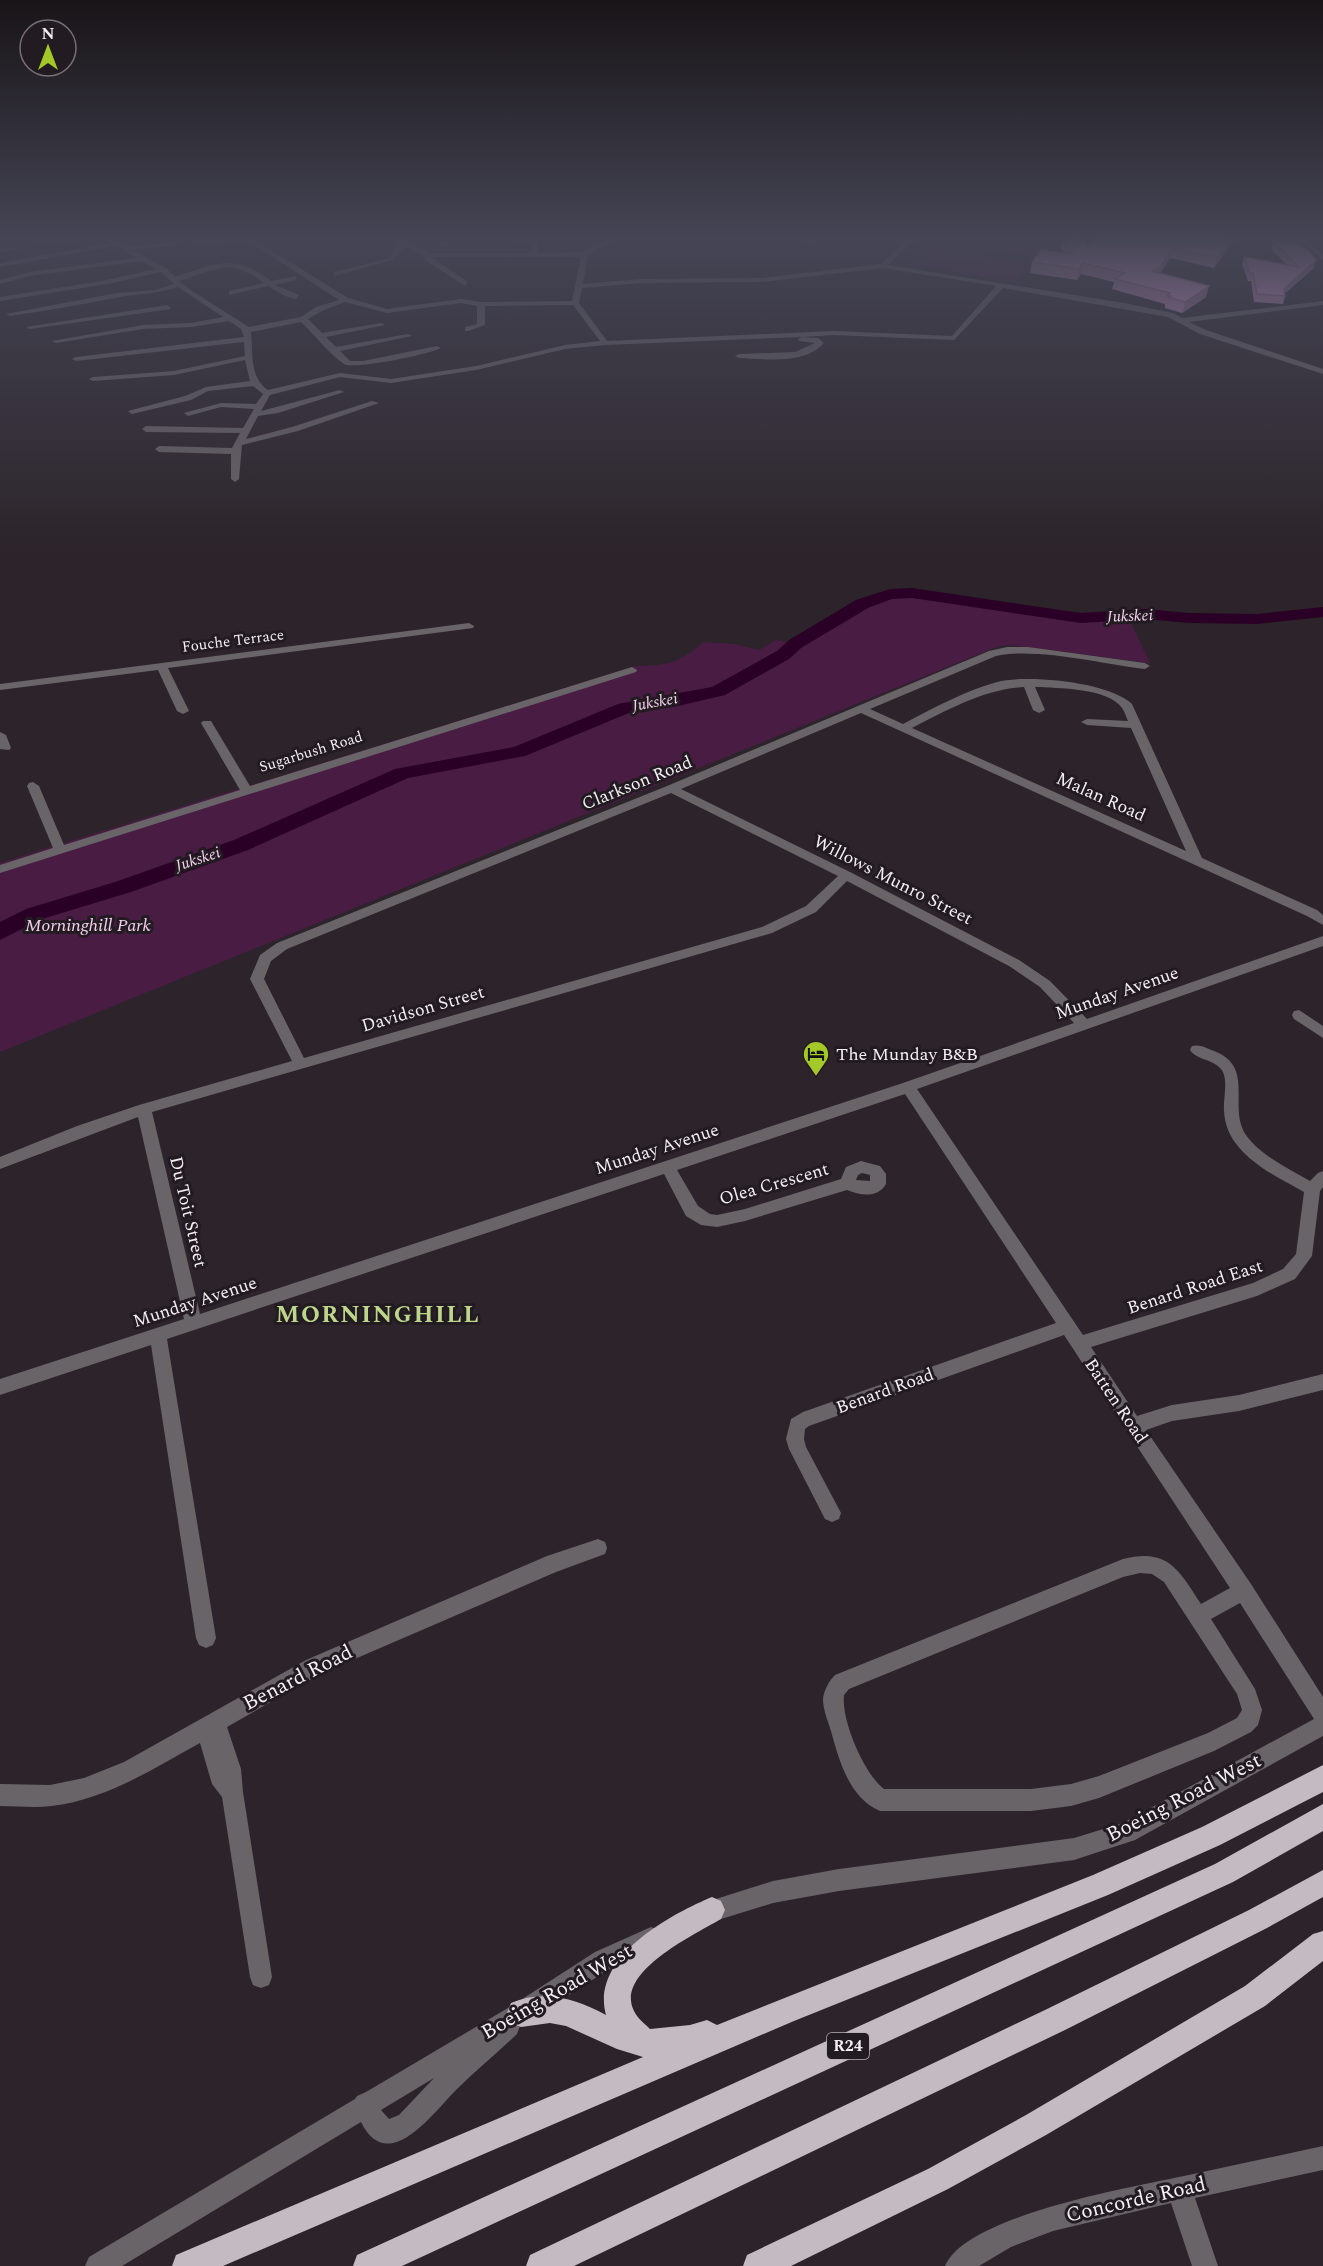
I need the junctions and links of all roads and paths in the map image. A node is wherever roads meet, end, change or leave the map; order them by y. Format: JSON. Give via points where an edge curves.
{"nodes":[{"id":1,"x":200,"y":342,"type":"edge"},
{"id":2,"x":249,"y":342,"type":"edge"},
{"id":3,"x":325,"y":342,"type":"edge"},
{"id":4,"x":377,"y":342,"type":"edge"},
{"id":5,"x":628,"y":342,"type":"edge"},
{"id":6,"x":817,"y":342,"type":"edge"},
{"id":7,"x":1232,"y":342,"type":"edge"},
{"id":8,"x":605,"y":343,"type":"joint"},
{"id":9,"x":437,"y":348,"type":"dead end"},
{"id":10,"x":333,"y":350,"type":"junction"},
{"id":11,"x":739,"y":356,"type":"dead end"},
{"id":12,"x":250,"y":357,"type":"junction"},
{"id":13,"x":76,"y":359,"type":"dead end"},
{"id":14,"x":363,"y":363,"type":"junction"},
{"id":15,"x":455,"y":364,"type":"dead end"},
{"id":16,"x":1323,"y":372,"type":"edge"},
{"id":17,"x":93,"y":379,"type":"dead end"},
{"id":18,"x":254,"y":383,"type":"junction"},
{"id":19,"x":340,"y":392,"type":"dead end"},
{"id":20,"x":267,"y":393,"type":"junction"},
{"id":21,"x":375,"y":403,"type":"dead end"},
{"id":22,"x":257,"y":410,"type":"junction"},
{"id":23,"x":132,"y":411,"type":"dead end"},
{"id":24,"x":188,"y":413,"type":"dead end"},
{"id":25,"x":146,"y":429,"type":"dead end"},
{"id":26,"x":246,"y":431,"type":"junction"},
{"id":27,"x":237,"y":447,"type":"junction"},
{"id":28,"x":159,"y":449,"type":"dead end"},
{"id":29,"x":235,"y":479,"type":"dead end"},
{"id":30,"x":470,"y":626,"type":"dead end"},
{"id":31,"x":161,"y":665,"type":"junction"},
{"id":32,"x":1145,"y":666,"type":"dead end"},
{"id":33,"x":632,"y":670,"type":"dead end"},
{"id":34,"x":1028,"y":683,"type":"junction"},
{"id":35,"x":0,"y":687,"type":"edge"},
{"id":36,"x":861,"y":709,"type":"junction"},
{"id":37,"x":1039,"y":710,"type":"dead end"},
{"id":38,"x":183,"y":711,"type":"dead end"},
{"id":39,"x":1087,"y":722,"type":"dead end"},
{"id":40,"x":207,"y":723,"type":"dead end"},
{"id":41,"x":1137,"y":725,"type":"junction"},
{"id":42,"x":904,"y":728,"type":"junction"},
{"id":43,"x":0,"y":735,"type":"edge"},
{"id":44,"x":5,"y":748,"type":"dead end"},
{"id":45,"x":33,"y":786,"type":"dead end"},
{"id":46,"x":671,"y":789,"type":"junction"},
{"id":47,"x":246,"y":790,"type":"junction"},
{"id":48,"x":60,"y":850,"type":"junction"},
{"id":49,"x":1196,"y":859,"type":"junction"},
{"id":50,"x":0,"y":868,"type":"edge"},
{"id":51,"x":846,"y":875,"type":"junction"},
{"id":52,"x":1323,"y":921,"type":"edge"},
{"id":53,"x":1323,"y":941,"type":"edge"},
{"id":54,"x":1299,"y":1015,"type":"dead end"},
{"id":55,"x":1084,"y":1024,"type":"junction"},
{"id":56,"x":1323,"y":1033,"type":"edge"},
{"id":57,"x":1197,"y":1050,"type":"dead end"},
{"id":58,"x":301,"y":1065,"type":"junction"},
{"id":59,"x":908,"y":1087,"type":"junction"},
{"id":60,"x":144,"y":1109,"type":"junction"},
{"id":61,"x":0,"y":1163,"type":"edge"},
{"id":62,"x":667,"y":1166,"type":"junction"},
{"id":63,"x":849,"y":1183,"type":"dead end"},
{"id":64,"x":1318,"y":1183,"type":"edge"},
{"id":65,"x":194,"y":1324,"type":"junction"},
{"id":66,"x":1066,"y":1327,"type":"junction"},
{"id":67,"x":158,"y":1335,"type":"junction"},
{"id":68,"x":1078,"y":1344,"type":"junction"},
{"id":69,"x":1323,"y":1382,"type":"edge"},
{"id":70,"x":0,"y":1387,"type":"edge"},
{"id":71,"x":1133,"y":1426,"type":"junction"},
{"id":72,"x":832,"y":1513,"type":"dead end"},
{"id":73,"x":598,"y":1548,"type":"dead end"},
{"id":74,"x":1244,"y":1591,"type":"junction"},
{"id":75,"x":1197,"y":1616,"type":"junction"},
{"id":76,"x":206,"y":1638,"type":"dead end"},
{"id":77,"x":1323,"y":1715,"type":"edge"},
{"id":78,"x":211,"y":1725,"type":"junction"},
{"id":79,"x":1323,"y":1725,"type":"edge"},
{"id":80,"x":1323,"y":1778,"type":"edge"},
{"id":81,"x":0,"y":1795,"type":"edge"},
{"id":82,"x":1323,"y":1817,"type":"edge"},
{"id":83,"x":1323,"y":1883,"type":"edge"},
{"id":84,"x":712,"y":1910,"type":"junction"},
{"id":85,"x":1323,"y":1944,"type":"edge"},
{"id":86,"x":261,"y":1977,"type":"dead end"},
{"id":87,"x":789,"y":2009,"type":"junction"},
{"id":88,"x":521,"y":2013,"type":"junction"},
{"id":89,"x":645,"y":2043,"type":"junction"},
{"id":90,"x":365,"y":2104,"type":"junction"},
{"id":91,"x":1323,"y":2158,"type":"edge"},
{"id":92,"x":1179,"y":2189,"type":"junction"},
{"id":93,"x":98,"y":2266,"type":"edge"},
{"id":94,"x":187,"y":2266,"type":"edge"},
{"id":95,"x":368,"y":2266,"type":"edge"},
{"id":96,"x":541,"y":2266,"type":"edge"},
{"id":97,"x":758,"y":2266,"type":"edge"},
{"id":98,"x":958,"y":2266,"type":"edge"},
{"id":99,"x":1205,"y":2266,"type":"edge"}],
"edges":[{"from":1,"to":13,"type":"street"},
{"from":2,"to":12,"type":"street"},
{"from":3,"to":10,"type":"street"},
{"from":4,"to":10,"type":"street"},
{"from":5,"to":8,"type":"street"},
{"from":6,"to":11,"type":"street","via":[[820,343],[811,352],[803,354]]},
{"from":7,"to":16,"type":"street"},
{"from":8,"to":20,"type":"street","via":[[565,347],[476,368],[391,381],[347,374]]},
{"from":9,"to":14,"type":"street"},
{"from":10,"to":14,"type":"street","via":[[346,363]]},
{"from":12,"to":17,"type":"street","via":[[176,372]]},
{"from":12,"to":18,"type":"street"},
{"from":14,"to":15,"type":"street","via":[[386,375]]},
{"from":18,"to":20,"type":"street"},
{"from":18,"to":23,"type":"street","via":[[206,389],[188,398]]},
{"from":19,"to":22,"type":"street","via":[[275,411]]},
{"from":20,"to":22,"type":"street"},
{"from":21,"to":27,"type":"street"},
{"from":22,"to":24,"type":"street","via":[[221,405]]},
{"from":22,"to":26,"type":"street"},
{"from":25,"to":26,"type":"street"},
{"from":26,"to":27,"type":"street"},
{"from":27,"to":28,"type":"street"},
{"from":27,"to":29,"type":"street"},
{"from":30,"to":31,"type":"street","name":"Fouche Terrace"},
{"from":31,"to":35,"type":"street","name":"Fouche Terrace"},
{"from":31,"to":38,"type":"street"},
{"from":32,"to":36,"type":"street","name":"Clarkson Road","via":[[1007,650]]},
{"from":33,"to":47,"type":"street","name":"Sugarbush Road"},
{"from":34,"to":37,"type":"street"},
{"from":34,"to":41,"type":"street","via":[[1106,692],[1126,704]]},
{"from":34,"to":42,"type":"street","via":[[1000,685]]},
{"from":36,"to":42,"type":"street","name":"Malan Road"},
{"from":36,"to":46,"type":"street","name":"Clarkson Road"},
{"from":39,"to":41,"type":"street"},
{"from":40,"to":47,"type":"street"},
{"from":41,"to":49,"type":"street"},
{"from":42,"to":49,"type":"street","name":"Malan Road"},
{"from":43,"to":44,"type":"street"},
{"from":45,"to":48,"type":"street"},
{"from":46,"to":51,"type":"street","name":"Willows Munro Street"},
{"from":46,"to":58,"type":"street","name":"Clarkson Road","via":[[272,952],[260,966],[257,979]]},
{"from":47,"to":48,"type":"street","name":"Sugarbush Road"},
{"from":48,"to":50,"type":"street","name":"Sugarbush Road"},
{"from":49,"to":52,"type":"street","name":"Malan Road"},
{"from":51,"to":55,"type":"street","name":"Willows Munro Street","via":[[1026,970],[1046,984]]},
{"from":51,"to":58,"type":"street","name":"Davidson Street","via":[[811,909],[767,930]]},
{"from":53,"to":55,"type":"street","name":"Munday Avenue"},
{"from":54,"to":56,"type":"street"},
{"from":55,"to":59,"type":"street","name":"Munday Avenue"},
{"from":57,"to":64,"type":"street","via":[[1220,1058],[1230,1070],[1232,1119],[1241,1139],[1269,1164]]},
{"from":58,"to":60,"type":"street","name":"Davidson Street"},
{"from":59,"to":62,"type":"street","name":"Munday Avenue"},
{"from":59,"to":66,"type":"street","name":"Batten Road"},
{"from":60,"to":61,"type":"street","name":"Davidson Street"},
{"from":60,"to":65,"type":"street","name":"Du Toit Street"},
{"from":62,"to":63,"type":"street","name":"Olea Crescent","via":[[692,1211],[717,1221]]},
{"from":62,"to":65,"type":"street","name":"Munday Avenue"},
{"from":64,"to":68,"type":"street","name":"Benard Road East","via":[[1304,1256],[1289,1274],[1257,1288]]},
{"from":65,"to":67,"type":"street","name":"Munday Avenue"},
{"from":66,"to":68,"type":"street","name":"Batten Road"},
{"from":66,"to":72,"type":"street","name":"Benard Road","via":[[803,1420],[797,1425],[798,1449]]},
{"from":67,"to":70,"type":"street","name":"Munday Avenue"},
{"from":67,"to":76,"type":"street"},
{"from":68,"to":71,"type":"street","name":"Batten Road"},
{"from":69,"to":71,"type":"street","via":[[1239,1403],[1172,1413]]},
{"from":71,"to":74,"type":"street","name":"Batten Road"},
{"from":73,"to":78,"type":"street","name":"Benard Road","via":[[351,1650],[280,1684]]},
{"from":74,"to":75,"type":"street"},
{"from":74,"to":77,"type":"street","name":"Batten Road"},
{"from":75,"to":75,"type":"street","via":[[1171,1575],[1155,1565],[1140,1564],[842,1682],[832,1699],[857,1775],[871,1795],[880,1800],[1031,1800],[1071,1795],[1099,1786],[1214,1741],[1244,1725],[1252,1710],[1245,1689]]},
{"from":78,"to":81,"type":"street","name":"Benard Road","via":[[130,1770],[84,1789],[50,1796]]},
{"from":78,"to":86,"type":"street","via":[[219,1777],[232,1792]]},
{"from":79,"to":84,"type":"street","name":"Boeing Road West","via":[[1127,1832],[1102,1841],[1052,1853],[839,1880],[773,1892]]},
{"from":80,"to":87,"type":"highway","via":[[1211,1836],[1099,1886]]},
{"from":82,"to":95,"type":"highway","number":"R24","via":[[1214,1878]]},
{"from":83,"to":96,"type":"highway","via":[[1065,2015]]},
{"from":84,"to":88,"type":"street","name":"Boeing Road West","via":[[603,1960]]},
{"from":84,"to":89,"type":"highway","via":[[640,1954],[625,1971],[618,2011]]},
{"from":85,"to":97,"type":"highway","via":[[1255,1996],[1036,2125],[938,2179]]},
{"from":87,"to":89,"type":"highway","via":[[690,2039]]},
{"from":87,"to":94,"type":"highway"},
{"from":88,"to":89,"type":"highway","via":[[550,2009],[566,2012]]},
{"from":88,"to":90,"type":"street","name":"Boeing Road West"},
{"from":88,"to":90,"type":"street","via":[[408,2124],[389,2131],[381,2129]]},
{"from":90,"to":93,"type":"street","name":"Boeing Road West"},
{"from":91,"to":92,"type":"street","name":"Concorde Road"},
{"from":92,"to":98,"type":"street","name":"Concorde Road","via":[[1084,2210],[1010,2234]]},
{"from":92,"to":99,"type":"street"}]}
